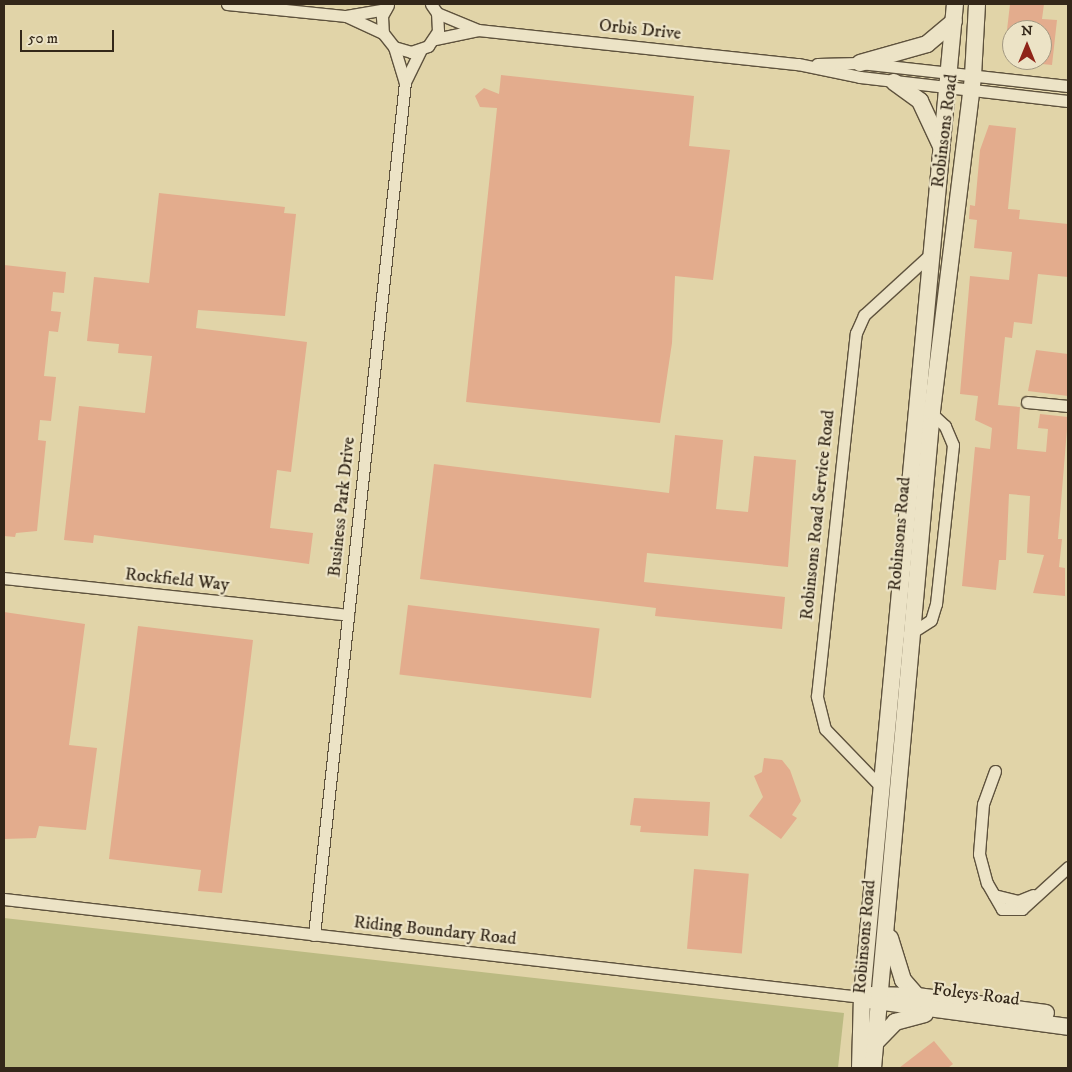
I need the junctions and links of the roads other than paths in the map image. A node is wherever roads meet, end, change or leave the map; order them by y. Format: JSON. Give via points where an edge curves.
{"nodes":[{"id":1,"x":227,"y":4,"type":"edge"},
{"id":2,"x":956,"y":4,"type":"edge"},
{"id":3,"x":977,"y":4,"type":"edge"},
{"id":4,"x":387,"y":6,"type":"edge"},
{"id":5,"x":434,"y":9,"type":"edge"},
{"id":6,"x":346,"y":16,"type":"junction"},
{"id":7,"x":954,"y":21,"type":"junction"},
{"id":8,"x":478,"y":30,"type":"junction"},
{"id":9,"x":383,"y":33,"type":"junction"},
{"id":10,"x":435,"y":39,"type":"junction"},
{"id":11,"x":394,"y":47,"type":"junction"},
{"id":12,"x":420,"y":51,"type":"junction"},
{"id":13,"x":860,"y":63,"type":"junction"},
{"id":14,"x":798,"y":64,"type":"junction"},
{"id":15,"x":948,"y":81,"type":"junction"},
{"id":16,"x":405,"y":82,"type":"junction"},
{"id":17,"x":894,"y":82,"type":"junction"},
{"id":18,"x":972,"y":83,"type":"junction"},
{"id":19,"x":1068,"y":86,"type":"edge"},
{"id":20,"x":1068,"y":101,"type":"edge"},
{"id":21,"x":942,"y":148,"type":"junction"},
{"id":22,"x":933,"y":252,"type":"junction"},
{"id":23,"x":1027,"y":402,"type":"dead end"},
{"id":24,"x":1065,"y":404,"type":"edge"},
{"id":25,"x":926,"y":410,"type":"junction"},
{"id":26,"x":4,"y":578,"type":"edge"},
{"id":27,"x":348,"y":615,"type":"junction"},
{"id":28,"x":905,"y":636,"type":"junction"},
{"id":29,"x":995,"y":771,"type":"dead end"},
{"id":30,"x":883,"y":789,"type":"junction"},
{"id":31,"x":1068,"y":868,"type":"edge"},
{"id":32,"x":4,"y":899,"type":"edge"},
{"id":33,"x":887,"y":921,"type":"junction"},
{"id":34,"x":314,"y":935,"type":"junction"},
{"id":35,"x":917,"y":996,"type":"junction"},
{"id":36,"x":862,"y":997,"type":"junction"},
{"id":37,"x":879,"y":999,"type":"junction"},
{"id":38,"x":955,"y":1012,"type":"junction"},
{"id":39,"x":1068,"y":1016,"type":"edge"},
{"id":40,"x":1068,"y":1027,"type":"edge"},
{"id":41,"x":876,"y":1042,"type":"junction"},
{"id":42,"x":860,"y":1068,"type":"edge"},
{"id":43,"x":873,"y":1068,"type":"edge"}],
"edges":[{"from":1,"to":6,"type":"street"},
{"from":2,"to":7,"type":"main road","name":"Robinsons Road"},
{"from":3,"to":18,"type":"main road","name":"Robinsons Road"},
{"from":4,"to":6,"type":"street"},
{"from":4,"to":9,"type":"street"},
{"from":5,"to":8,"type":"street","name":"Orbis Drive"},
{"from":5,"to":10,"type":"street"},
{"from":6,"to":9,"type":"street"},
{"from":7,"to":13,"type":"main road","via":[[927,44]]},
{"from":7,"to":15,"type":"main road","name":"Robinsons Road"},
{"from":8,"to":10,"type":"street","name":"Orbis Drive"},
{"from":8,"to":14,"type":"street","name":"Orbis Drive"},
{"from":9,"to":11,"type":"street"},
{"from":10,"to":12,"type":"street"},
{"from":11,"to":12,"type":"street"},
{"from":11,"to":16,"type":"street","name":"Business Park Drive"},
{"from":12,"to":16,"type":"street","name":"Business Park Drive"},
{"from":13,"to":14,"type":"street","name":"Orbis Drive"},
{"from":13,"to":15,"type":"street","name":"Orbis Drive"},
{"from":14,"to":17,"type":"street","name":"Orbis Drive"},
{"from":15,"to":17,"type":"street","name":"Orbis Drive"},
{"from":15,"to":18,"type":"street"},
{"from":15,"to":21,"type":"main road","name":"Robinsons Road"},
{"from":16,"to":27,"type":"street","name":"Business Park Drive"},
{"from":17,"to":21,"type":"main road","via":[[920,101]]},
{"from":18,"to":19,"type":"street"},
{"from":18,"to":20,"type":"street"},
{"from":18,"to":25,"type":"main road","name":"Robinsons Road"},
{"from":21,"to":22,"type":"main road","name":"Robinsons Road"},
{"from":22,"to":25,"type":"main road","name":"Robinsons Road"},
{"from":22,"to":30,"type":"street","name":"Robinsons Road Service Road","via":[[864,315],[856,333],[817,696],[825,729]]},
{"from":23,"to":24,"type":"street"},
{"from":25,"to":28,"type":"main road","name":"Robinsons Road"},
{"from":25,"to":28,"type":"street","via":[[953,445],[936,604],[931,620]]},
{"from":26,"to":27,"type":"street","name":"Rockfield Way"},
{"from":27,"to":34,"type":"street","name":"Business Park Drive"},
{"from":28,"to":30,"type":"main road","name":"Robinsons Road"},
{"from":28,"to":33,"type":"main road","name":"Robinsons Road"},
{"from":29,"to":31,"type":"street","via":[[983,804],[979,840],[982,870],[994,895],[1018,901],[1037,893]]},
{"from":30,"to":36,"type":"main road","name":"Robinsons Road"},
{"from":32,"to":34,"type":"street","name":"Riding Boundary Road"},
{"from":33,"to":35,"type":"main road","via":[[903,980]]},
{"from":33,"to":37,"type":"main road","name":"Robinsons Road"},
{"from":34,"to":36,"type":"street","name":"Riding Boundary Road"},
{"from":35,"to":37,"type":"main road","name":"Foleys Road"},
{"from":35,"to":39,"type":"main road","name":"Foleys Road"},
{"from":36,"to":37,"type":"main road"},
{"from":36,"to":42,"type":"main road","name":"Robinsons Road"},
{"from":37,"to":38,"type":"main road","name":"Foleys Road"},
{"from":37,"to":41,"type":"main road","name":"Robinsons Road"},
{"from":38,"to":40,"type":"main road","name":"Foleys Road"},
{"from":38,"to":41,"type":"main road","via":[[894,1022]]},
{"from":41,"to":43,"type":"main road","name":"Robinsons Road"}]}
